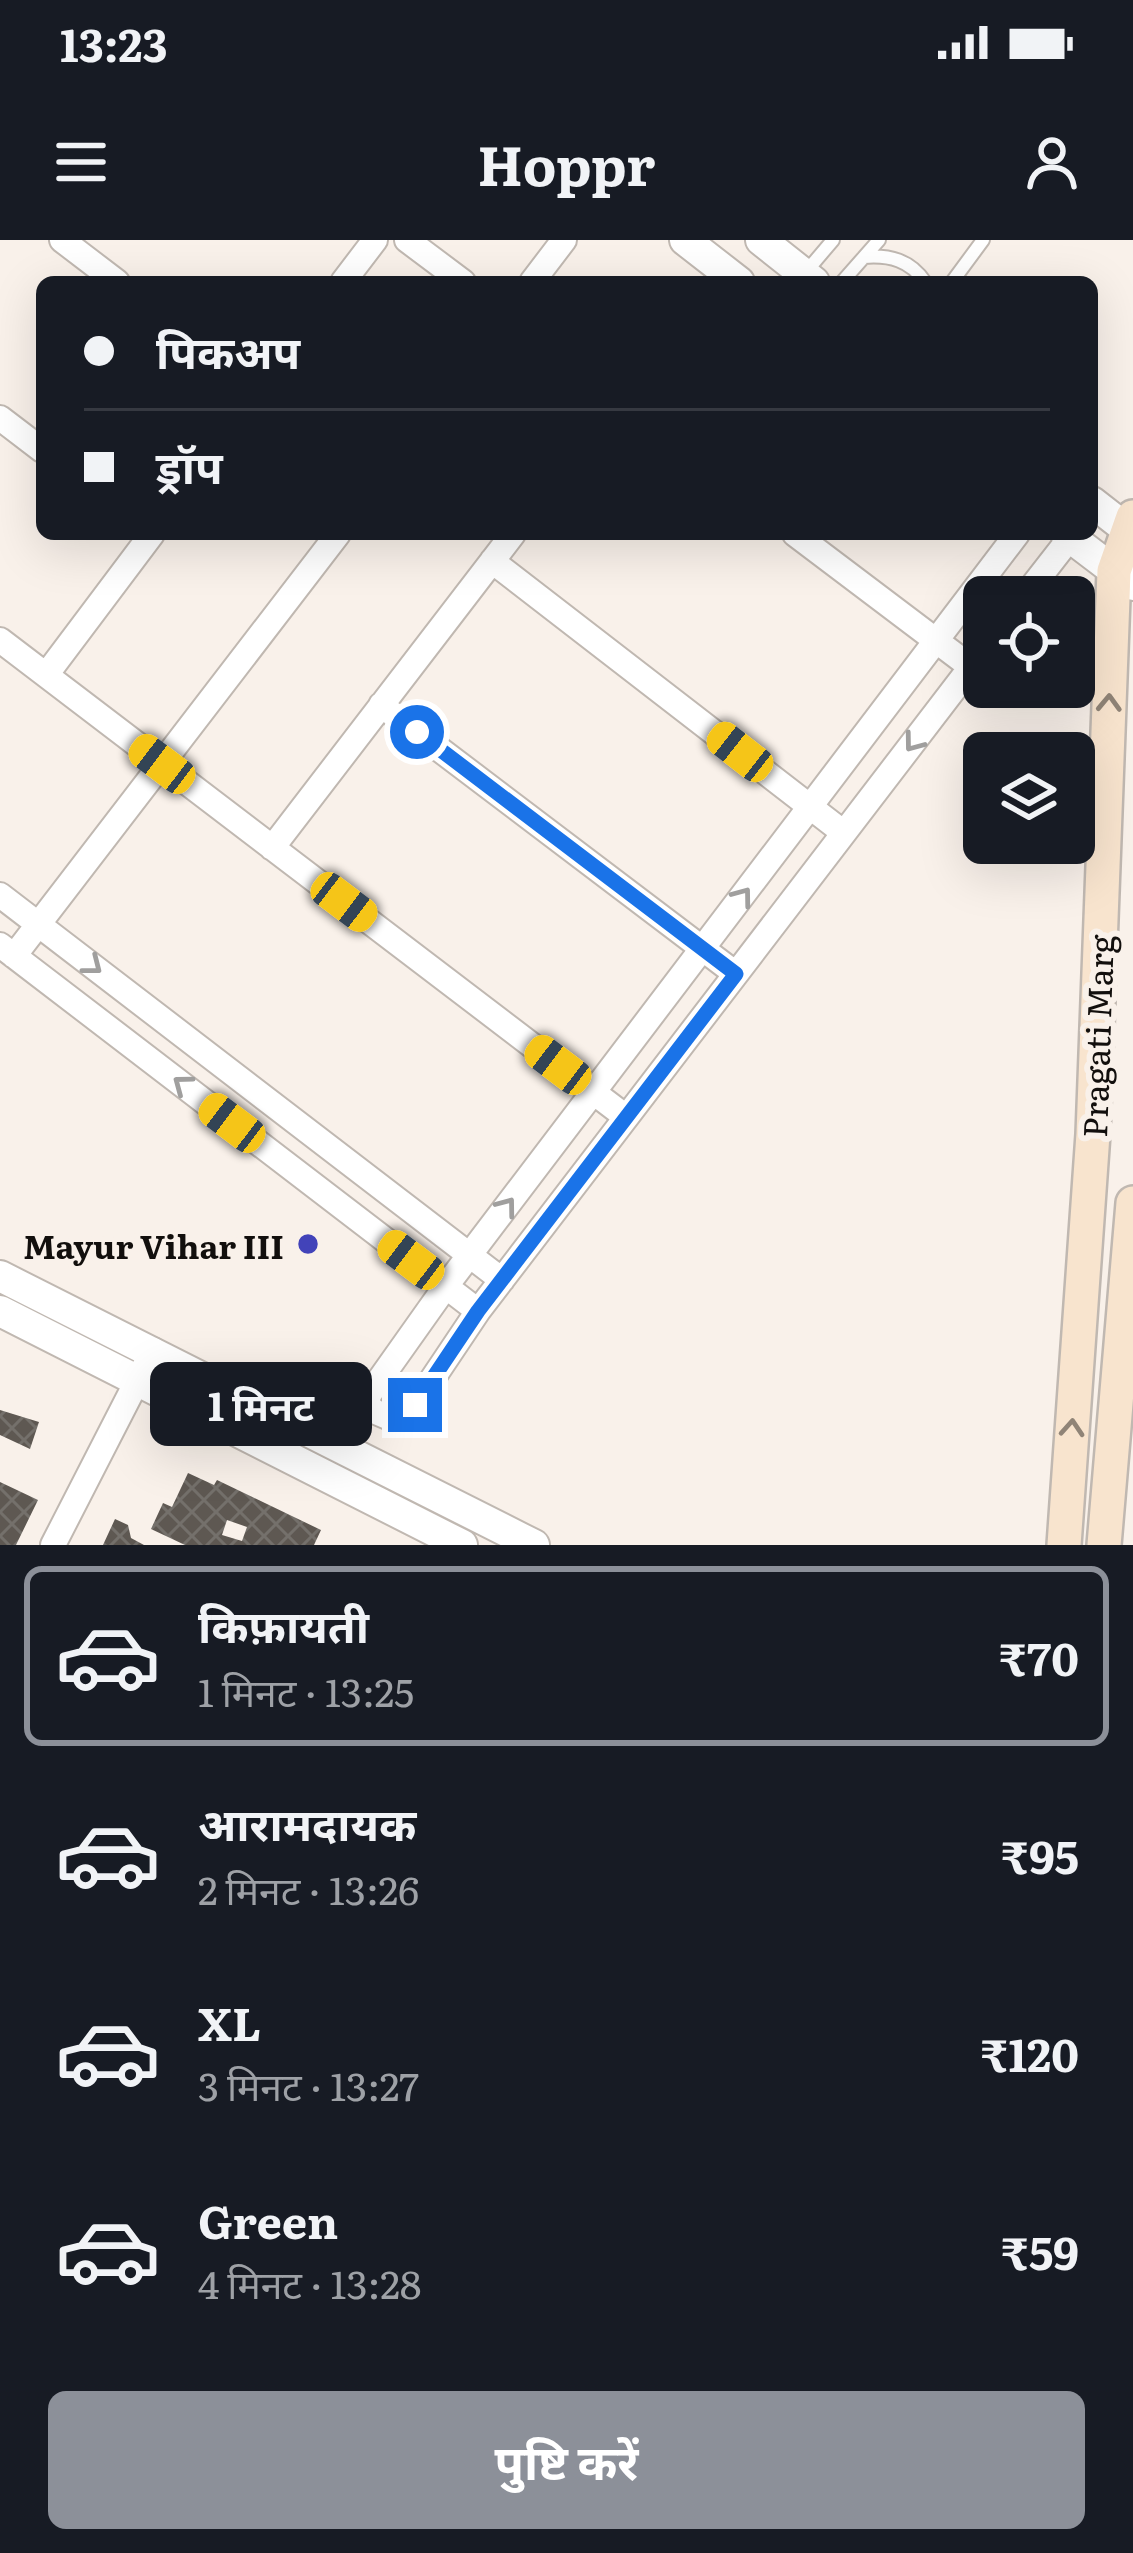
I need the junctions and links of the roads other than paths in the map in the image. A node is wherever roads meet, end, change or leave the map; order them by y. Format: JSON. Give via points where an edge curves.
{"nodes":[{"id":1,"x":62,"y":240,"type":"edge"},
{"id":2,"x":375,"y":240,"type":"edge"},
{"id":3,"x":407,"y":240,"type":"edge"},
{"id":4,"x":564,"y":240,"type":"edge"},
{"id":5,"x":685,"y":240,"type":"edge"},
{"id":6,"x":832,"y":240,"type":"edge"},
{"id":7,"x":879,"y":240,"type":"edge"},
{"id":8,"x":983,"y":240,"type":"edge"},
{"id":9,"x":864,"y":257,"type":"junction"},
{"id":10,"x":786,"y":267,"type":"edge"},
{"id":11,"x":108,"y":276,"type":"edge"},
{"id":12,"x":348,"y":276,"type":"edge"},
{"id":13,"x":455,"y":276,"type":"edge"},
{"id":14,"x":537,"y":276,"type":"edge"},
{"id":15,"x":731,"y":276,"type":"edge"},
{"id":16,"x":847,"y":276,"type":"edge"},
{"id":17,"x":919,"y":276,"type":"edge"},
{"id":18,"x":956,"y":276,"type":"edge"},
{"id":19,"x":0,"y":418,"type":"edge"},
{"id":20,"x":36,"y":445,"type":"edge"},
{"id":21,"x":1098,"y":508,"type":"edge"},
{"id":22,"x":1131,"y":526,"type":"edge"},
{"id":23,"x":147,"y":540,"type":"edge"},
{"id":24,"x":333,"y":540,"type":"edge"},
{"id":25,"x":508,"y":540,"type":"edge"},
{"id":26,"x":803,"y":540,"type":"edge"},
{"id":27,"x":1012,"y":540,"type":"edge"},
{"id":28,"x":1066,"y":540,"type":"edge"},
{"id":29,"x":1076,"y":540,"type":"edge"},
{"id":30,"x":492,"y":561,"type":"junction"},
{"id":31,"x":1040,"y":576,"type":"edge"},
{"id":32,"x":1124,"y":578,"type":"edge"},
{"id":33,"x":0,"y":640,"type":"edge"},
{"id":34,"x":936,"y":641,"type":"junction"},
{"id":35,"x":963,"y":652,"type":"edge"},
{"id":36,"x":46,"y":675,"type":"junction"},
{"id":37,"x":963,"y":676,"type":"edge"},
{"id":38,"x":381,"y":705,"type":"junction"},
{"id":39,"x":162,"y":764,"type":"junction"},
{"id":40,"x":810,"y":807,"type":"junction"},
{"id":41,"x":844,"y":833,"type":"junction"},
{"id":42,"x":272,"y":848,"type":"junction"},
{"id":43,"x":0,"y":895,"type":"edge"},
{"id":44,"x":39,"y":925,"type":"junction"},
{"id":45,"x":702,"y":949,"type":"junction"},
{"id":46,"x":5,"y":958,"type":"edge"},
{"id":47,"x":736,"y":974,"type":"junction"},
{"id":48,"x":593,"y":1092,"type":"junction"},
{"id":49,"x":626,"y":1118,"type":"junction"},
{"id":50,"x":1133,"y":1203,"type":"edge"},
{"id":51,"x":470,"y":1256,"type":"junction"},
{"id":52,"x":0,"y":1276,"type":"edge"},
{"id":53,"x":502,"y":1280,"type":"junction"},
{"id":54,"x":446,"y":1286,"type":"junction"},
{"id":55,"x":0,"y":1311,"type":"edge"},
{"id":56,"x":478,"y":1311,"type":"junction"},
{"id":57,"x":153,"y":1350,"type":"junction"},
{"id":58,"x":138,"y":1378,"type":"junction"},
{"id":59,"x":52,"y":1545,"type":"edge"},
{"id":60,"x":462,"y":1545,"type":"edge"},
{"id":61,"x":534,"y":1545,"type":"edge"},
{"id":62,"x":1064,"y":1545,"type":"edge"},
{"id":63,"x":1104,"y":1545,"type":"edge"}],
"edges":[{"from":1,"to":11,"type":"street"},
{"from":2,"to":12,"type":"street"},
{"from":3,"to":13,"type":"street"},
{"from":4,"to":14,"type":"street"},
{"from":5,"to":15,"type":"street"},
{"from":6,"to":10,"type":"lane"},
{"from":7,"to":9,"type":"lane"},
{"from":8,"to":18,"type":"lane"},
{"from":9,"to":16,"type":"lane"},
{"from":9,"to":17,"type":"lane","via":[[905,262]]},
{"from":19,"to":20,"type":"street"},
{"from":21,"to":22,"type":"street"},
{"from":22,"to":32,"type":"main road","name":"Pragati Marg"},
{"from":23,"to":36,"type":"street"},
{"from":24,"to":39,"type":"street"},
{"from":25,"to":30,"type":"street"},
{"from":26,"to":34,"type":"street"},
{"from":27,"to":34,"type":"street"},
{"from":28,"to":31,"type":"street"},
{"from":29,"to":32,"type":"street"},
{"from":30,"to":38,"type":"street"},
{"from":30,"to":40,"type":"street"},
{"from":62,"to":32,"type":"main road","name":"Pragati Marg","one_way":true},
{"from":33,"to":36,"type":"street"},
{"from":34,"to":35,"type":"street"},
{"from":34,"to":40,"type":"street"},
{"from":36,"to":39,"type":"street"},
{"from":37,"to":41,"type":"street","one_way":true},
{"from":38,"to":42,"type":"street"},
{"from":38,"to":45,"type":"street"},
{"from":39,"to":42,"type":"street"},
{"from":39,"to":44,"type":"street"},
{"from":40,"to":41,"type":"street"},
{"from":45,"to":40,"type":"street","one_way":true},
{"from":41,"to":47,"type":"street"},
{"from":42,"to":48,"type":"street"},
{"from":43,"to":44,"type":"street"},
{"from":44,"to":46,"type":"street"},
{"from":44,"to":51,"type":"street","one_way":true},
{"from":45,"to":47,"type":"street"},
{"from":45,"to":48,"type":"street"},
{"from":54,"to":46,"type":"street","one_way":true},
{"from":47,"to":49,"type":"street"},
{"from":48,"to":49,"type":"street"},
{"from":51,"to":48,"type":"street","one_way":true},
{"from":49,"to":53,"type":"street"},
{"from":50,"to":63,"type":"main road"},
{"from":51,"to":53,"type":"street"},
{"from":51,"to":54,"type":"street"},
{"from":52,"to":57,"type":"street"},
{"from":53,"to":56,"type":"street"},
{"from":54,"to":56,"type":"street"},
{"from":54,"to":56,"type":"street","via":[[368,1396],[369,1409],[392,1420],[415,1405]]},
{"from":55,"to":58,"type":"street"},
{"from":57,"to":58,"type":"street"},
{"from":57,"to":61,"type":"street"},
{"from":58,"to":59,"type":"street"},
{"from":58,"to":60,"type":"street"}]}
